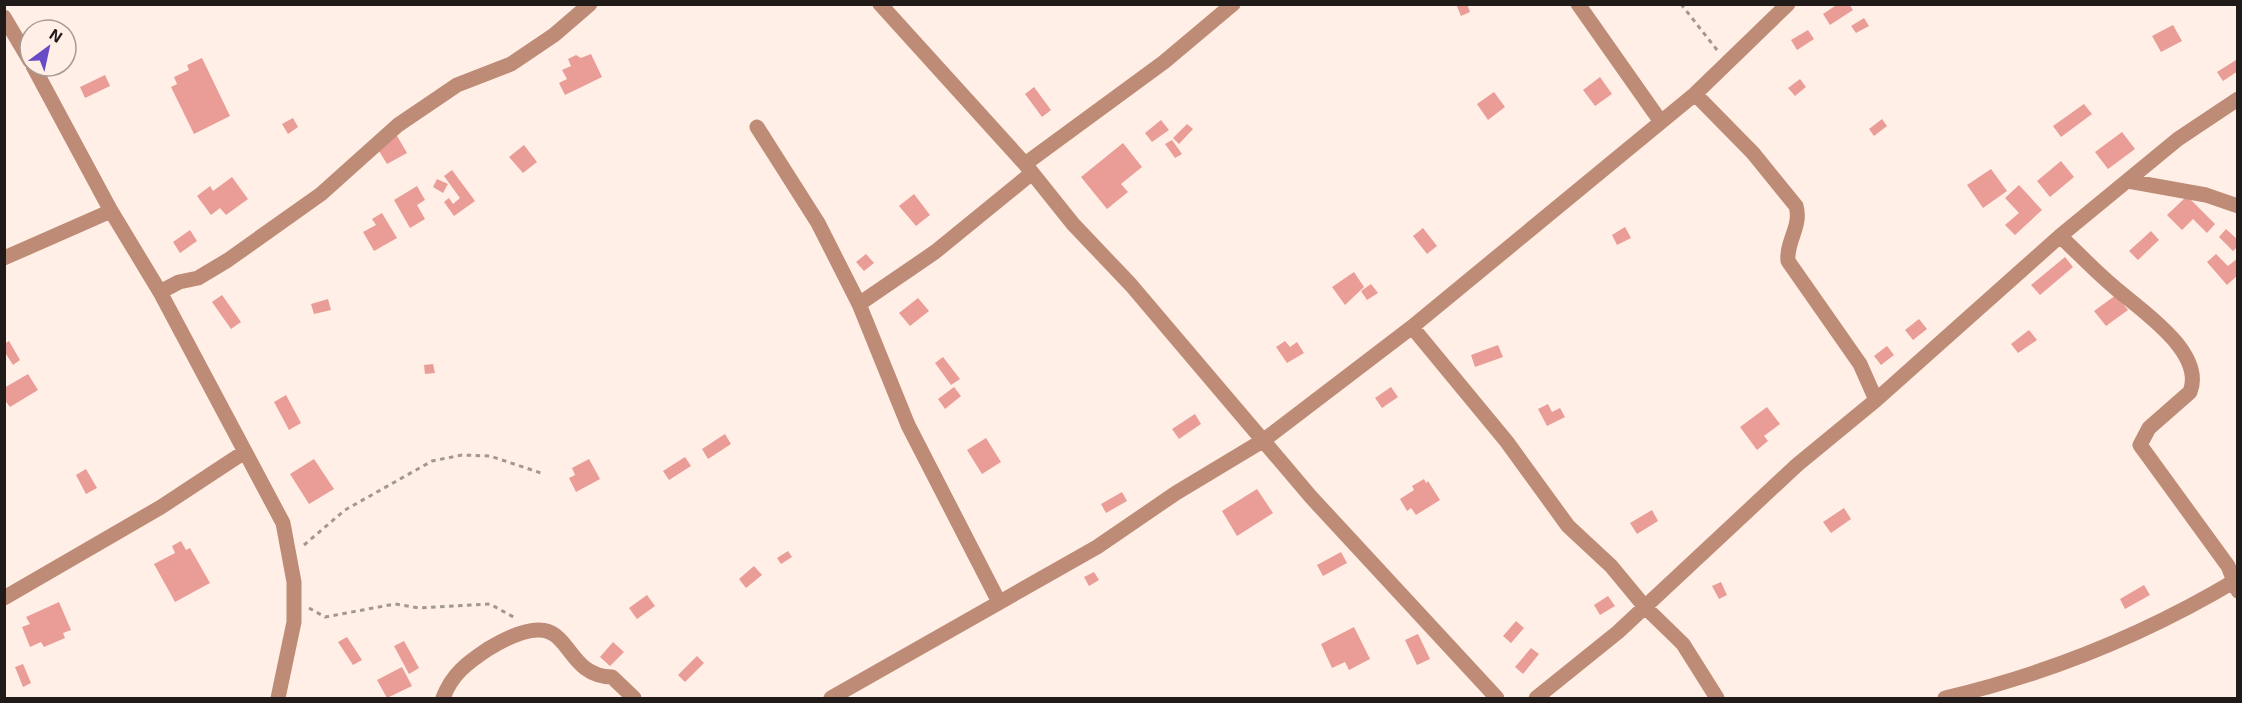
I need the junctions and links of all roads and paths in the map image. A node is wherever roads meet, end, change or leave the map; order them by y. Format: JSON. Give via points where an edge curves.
{"nodes":[{"id":1,"x":590,"y":4,"type":"edge"},
{"id":2,"x":880,"y":4,"type":"edge"},
{"id":3,"x":1233,"y":4,"type":"edge"},
{"id":4,"x":1578,"y":4,"type":"edge"},
{"id":5,"x":1681,"y":4,"type":"edge"},
{"id":6,"x":1788,"y":4,"type":"edge"},
{"id":7,"x":4,"y":16,"type":"edge"},
{"id":8,"x":18,"y":40,"type":"edge"},
{"id":9,"x":1728,"y":64,"type":"junction"},
{"id":10,"x":39,"y":78,"type":"edge"},
{"id":11,"x":1695,"y":94,"type":"junction"},
{"id":12,"x":2238,"y":99,"type":"edge"},
{"id":13,"x":1661,"y":122,"type":"junction"},
{"id":14,"x":757,"y":127,"type":"dead end"},
{"id":15,"x":1028,"y":168,"type":"junction"},
{"id":16,"x":2128,"y":181,"type":"junction"},
{"id":17,"x":2238,"y":206,"type":"edge"},
{"id":18,"x":111,"y":211,"type":"junction"},
{"id":19,"x":2060,"y":236,"type":"junction"},
{"id":20,"x":4,"y":258,"type":"edge"},
{"id":21,"x":160,"y":292,"type":"junction"},
{"id":22,"x":859,"y":304,"type":"junction"},
{"id":23,"x":1412,"y":327,"type":"junction"},
{"id":24,"x":1875,"y":399,"type":"junction"},
{"id":25,"x":1264,"y":440,"type":"junction"},
{"id":26,"x":243,"y":453,"type":"junction"},
{"id":27,"x":541,"y":473,"type":"dead end"},
{"id":28,"x":291,"y":556,"type":"junction"},
{"id":29,"x":2236,"y":584,"type":"edge"},
{"id":30,"x":4,"y":598,"type":"edge"},
{"id":31,"x":294,"y":600,"type":"junction"},
{"id":32,"x":999,"y":602,"type":"junction"},
{"id":33,"x":1645,"y":607,"type":"junction"},
{"id":34,"x":533,"y":628,"type":"junction"},
{"id":35,"x":278,"y":699,"type":"edge"},
{"id":36,"x":443,"y":699,"type":"edge"},
{"id":37,"x":634,"y":699,"type":"edge"},
{"id":38,"x":831,"y":699,"type":"edge"},
{"id":39,"x":1497,"y":699,"type":"edge"},
{"id":40,"x":1536,"y":699,"type":"edge"},
{"id":41,"x":1717,"y":699,"type":"edge"},
{"id":42,"x":1945,"y":699,"type":"edge"}],
"edges":[{"from":1,"to":21,"type":"street","via":[[554,35],[510,64],[457,85],[391,130],[321,194],[228,260],[198,278]]},
{"from":2,"to":15,"type":"street"},
{"from":3,"to":15,"type":"street"},
{"from":4,"to":13,"type":"street"},
{"from":5,"to":9,"type":"path"},
{"from":6,"to":9,"type":"street"},
{"from":7,"to":8,"type":"street"},
{"from":9,"to":11,"type":"street"},
{"from":10,"to":18,"type":"street"},
{"from":11,"to":13,"type":"street"},
{"from":11,"to":24,"type":"street","via":[[1753,153],[1796,206],[1799,215],[1789,243],[1788,261],[1860,364]]},
{"from":12,"to":16,"type":"street","via":[[2178,139]]},
{"from":13,"to":23,"type":"street"},
{"from":14,"to":22,"type":"street","via":[[818,224]]},
{"from":15,"to":22,"type":"street","via":[[935,252]]},
{"from":15,"to":25,"type":"street"},
{"from":16,"to":17,"type":"street","via":[[2206,195]]},
{"from":16,"to":19,"type":"street"},
{"from":18,"to":20,"type":"street"},
{"from":18,"to":21,"type":"street"},
{"from":19,"to":24,"type":"street"},
{"from":19,"to":29,"type":"street","via":[[2112,285],[2155,318],[2189,362],[2193,384],[2190,392],[2148,428],[2140,445],[2211,541]]},
{"from":21,"to":26,"type":"street"},
{"from":22,"to":32,"type":"street","via":[[908,425]]},
{"from":23,"to":25,"type":"street"},
{"from":23,"to":33,"type":"street","via":[[1507,442],[1562,519],[1611,566]]},
{"from":24,"to":33,"type":"street","via":[[1797,465]]},
{"from":25,"to":32,"type":"street","via":[[1167,498],[1097,547]]},
{"from":25,"to":39,"type":"street","via":[[1311,497]]},
{"from":26,"to":28,"type":"street","via":[[274,504]]},
{"from":26,"to":30,"type":"street","via":[[161,507]]},
{"from":27,"to":28,"type":"path","via":[[490,456],[462,455],[432,461],[345,510]]},
{"from":28,"to":31,"type":"street"},
{"from":29,"to":42,"type":"street","via":[[2188,609],[2037,673]]},
{"from":31,"to":34,"type":"path","via":[[325,617],[395,604],[419,608],[490,604]]},
{"from":31,"to":35,"type":"street","via":[[294,622]]},
{"from":32,"to":38,"type":"street"},
{"from":33,"to":40,"type":"street"},
{"from":33,"to":41,"type":"street","via":[[1683,644]]},
{"from":34,"to":36,"type":"street","via":[[510,636],[457,671]]},
{"from":34,"to":37,"type":"street","via":[[550,632],[589,672],[612,677]]}]}
